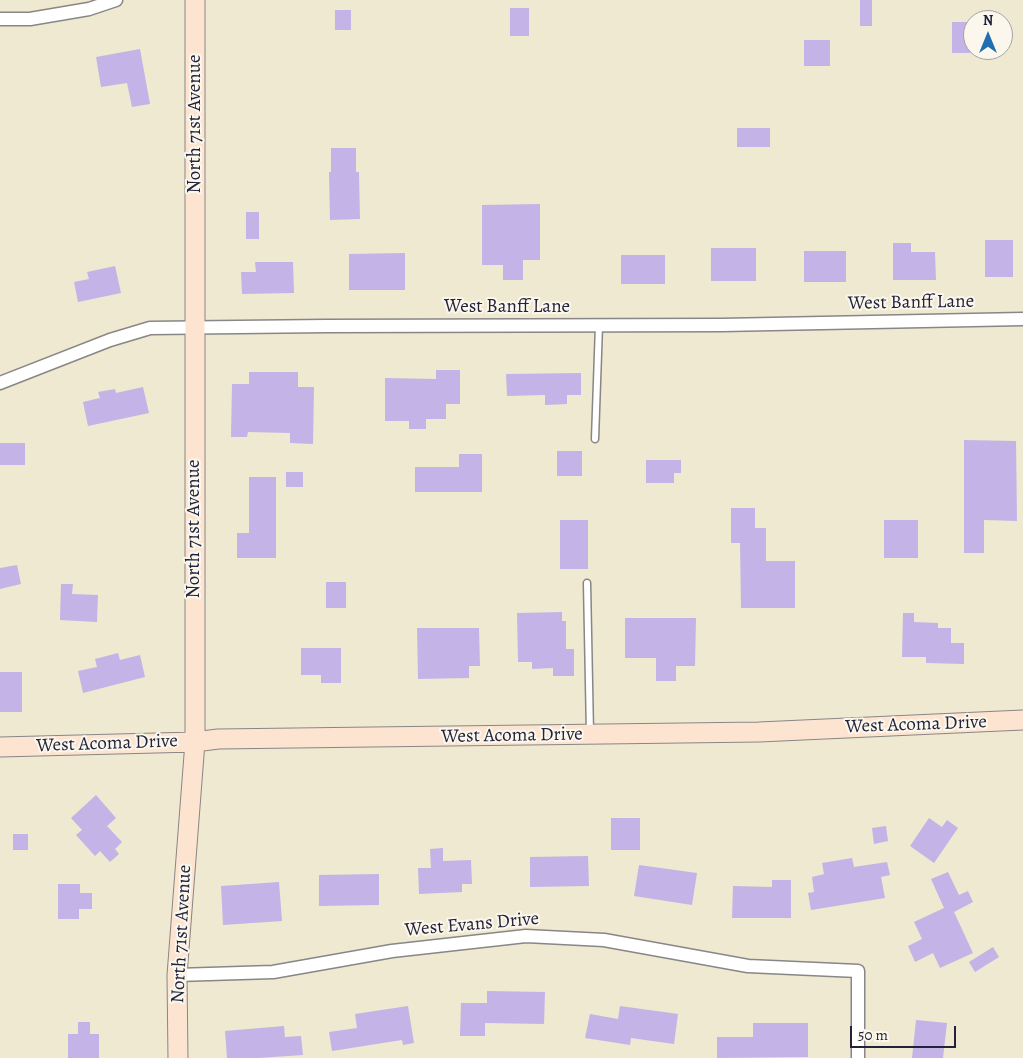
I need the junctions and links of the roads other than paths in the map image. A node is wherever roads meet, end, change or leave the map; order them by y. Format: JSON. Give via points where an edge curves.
{"nodes":[{"id":1,"x":116,"y":0,"type":"edge"},
{"id":2,"x":195,"y":0,"type":"edge"},
{"id":3,"x":0,"y":19,"type":"edge"},
{"id":4,"x":1023,"y":319,"type":"edge"},
{"id":5,"x":599,"y":325,"type":"junction"},
{"id":6,"x":194,"y":328,"type":"junction"},
{"id":7,"x":0,"y":383,"type":"edge"},
{"id":8,"x":595,"y":439,"type":"dead end"},
{"id":9,"x":587,"y":583,"type":"dead end"},
{"id":10,"x":1023,"y":720,"type":"edge"},
{"id":11,"x":590,"y":735,"type":"junction"},
{"id":12,"x":195,"y":742,"type":"junction"},
{"id":13,"x":0,"y":747,"type":"edge"},
{"id":14,"x":177,"y":975,"type":"junction"},
{"id":15,"x":178,"y":1058,"type":"edge"},
{"id":16,"x":858,"y":1058,"type":"edge"}],
"edges":[{"from":1,"to":3,"type":"street","via":[[89,9],[30,19]]},
{"from":2,"to":6,"type":"street","name":"North 71st Avenue"},
{"from":4,"to":5,"type":"street","name":"West Banff Lane"},
{"from":5,"to":6,"type":"street","name":"West Banff Lane"},
{"from":5,"to":8,"type":"lane"},
{"from":6,"to":7,"type":"street","name":"West Banff Lane","via":[[150,328],[110,340]]},
{"from":6,"to":12,"type":"street","name":"North 71st Avenue"},
{"from":9,"to":11,"type":"lane"},
{"from":10,"to":11,"type":"street","name":"West Acoma Drive","via":[[760,732]]},
{"from":11,"to":12,"type":"street","name":"West Acoma Drive","via":[[218,739]]},
{"from":12,"to":13,"type":"street","name":"West Acoma Drive"},
{"from":12,"to":14,"type":"street","name":"North 71st Avenue"},
{"from":14,"to":15,"type":"street","name":"North 71st Avenue"},
{"from":14,"to":16,"type":"street","name":"West Evans Drive","via":[[273,972],[392,951],[526,936],[604,940],[748,966],[858,970]]}]}
